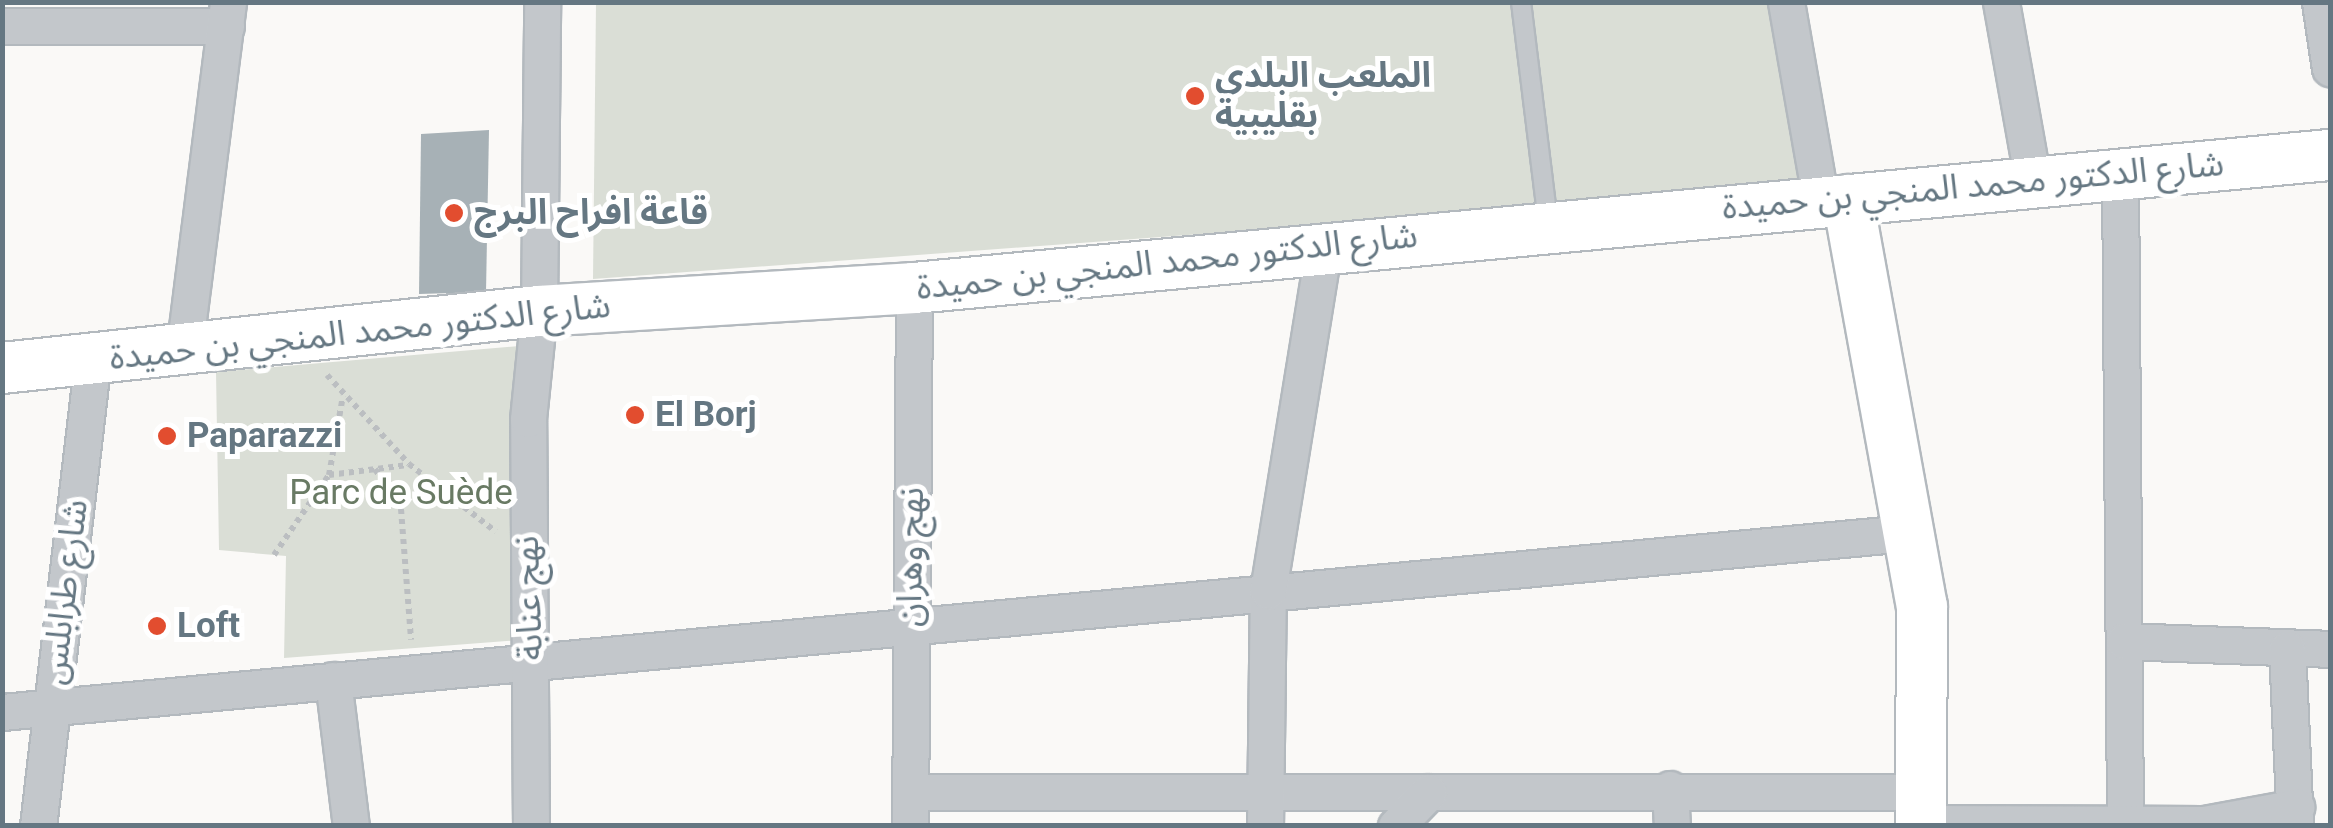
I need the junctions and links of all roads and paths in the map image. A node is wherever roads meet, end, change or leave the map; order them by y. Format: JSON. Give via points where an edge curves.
{"nodes":[{"id":1,"x":542,"y":2,"type":"edge"},
{"id":2,"x":1521,"y":2,"type":"edge"},
{"id":3,"x":1786,"y":2,"type":"edge"},
{"id":4,"x":2001,"y":2,"type":"edge"},
{"id":5,"x":2320,"y":2,"type":"edge"},
{"id":6,"x":227,"y":14,"type":"edge"},
{"id":7,"x":2,"y":26,"type":"edge"},
{"id":8,"x":2330,"y":68,"type":"edge"},
{"id":9,"x":2330,"y":155,"type":"edge"},
{"id":10,"x":2120,"y":170,"type":"junction"},
{"id":11,"x":2033,"y":182,"type":"junction"},
{"id":12,"x":1834,"y":201,"type":"junction"},
{"id":13,"x":1548,"y":224,"type":"junction"},
{"id":14,"x":1324,"y":248,"type":"junction"},
{"id":15,"x":914,"y":288,"type":"junction"},
{"id":16,"x":539,"y":312,"type":"junction"},
{"id":17,"x":316,"y":337,"type":"junction"},
{"id":18,"x":184,"y":351,"type":"junction"},
{"id":19,"x":93,"y":358,"type":"junction"},
{"id":20,"x":2,"y":368,"type":"edge"},
{"id":21,"x":344,"y":395,"type":"junction"},
{"id":22,"x":409,"y":464,"type":"junction"},
{"id":23,"x":375,"y":469,"type":"junction"},
{"id":24,"x":330,"y":475,"type":"junction"},
{"id":25,"x":527,"y":529,"type":"junction"},
{"id":26,"x":1908,"y":533,"type":"junction"},
{"id":27,"x":274,"y":555,"type":"dead end"},
{"id":28,"x":1268,"y":591,"type":"junction"},
{"id":29,"x":910,"y":622,"type":"junction"},
{"id":30,"x":2124,"y":641,"type":"junction"},
{"id":31,"x":2287,"y":649,"type":"junction"},
{"id":32,"x":2330,"y":649,"type":"edge"},
{"id":33,"x":532,"y":656,"type":"junction"},
{"id":34,"x":410,"y":672,"type":"junction"},
{"id":35,"x":333,"y":680,"type":"junction"},
{"id":36,"x":52,"y":708,"type":"junction"},
{"id":37,"x":2,"y":712,"type":"edge"},
{"id":38,"x":1266,"y":787,"type":"junction"},
{"id":39,"x":1670,"y":789,"type":"junction"},
{"id":40,"x":1447,"y":793,"type":"junction"},
{"id":41,"x":910,"y":809,"type":"edge"},
{"id":42,"x":1921,"y":814,"type":"edge"},
{"id":43,"x":2295,"y":816,"type":"edge"},
{"id":44,"x":2125,"y":825,"type":"edge"},
{"id":45,"x":2204,"y":825,"type":"edge"},
{"id":46,"x":38,"y":826,"type":"edge"},
{"id":47,"x":351,"y":826,"type":"edge"},
{"id":48,"x":531,"y":826,"type":"edge"},
{"id":49,"x":1265,"y":826,"type":"edge"},
{"id":50,"x":1396,"y":826,"type":"edge"},
{"id":51,"x":1497,"y":826,"type":"edge"},
{"id":52,"x":1672,"y":826,"type":"edge"}],
"edges":[{"from":1,"to":16,"type":"street","name":"نهج عنابة"},
{"from":2,"to":13,"type":"lane"},
{"from":3,"to":12,"type":"street"},
{"from":4,"to":11,"type":"street"},
{"from":5,"to":8,"type":"street"},
{"from":6,"to":7,"type":"street"},
{"from":6,"to":18,"type":"street"},
{"from":9,"to":10,"type":"street","name":"شارع الدكتور محمد المنجي بن حميدة"},
{"from":10,"to":11,"type":"street","name":"شارع الدكتور محمد المنجي بن حميدة"},
{"from":10,"to":30,"type":"street"},
{"from":11,"to":12,"type":"street","name":"شارع الدكتور محمد المنجي بن حميدة"},
{"from":12,"to":13,"type":"street","name":"شارع الدكتور محمد المنجي بن حميدة"},
{"from":12,"to":26,"type":"street"},
{"from":13,"to":14,"type":"street","name":"شارع الدكتور محمد المنجي بن حميدة"},
{"from":14,"to":15,"type":"street","name":"شارع الدكتور محمد المنجي بن حميدة"},
{"from":14,"to":28,"type":"street"},
{"from":15,"to":16,"type":"street","name":"شارع الدكتور محمد المنجي بن حميدة"},
{"from":15,"to":29,"type":"street","name":"نهج وهران"},
{"from":16,"to":17,"type":"street","name":"شارع الدكتور محمد المنجي بن حميدة"},
{"from":16,"to":25,"type":"street","name":"نهج عنابة"},
{"from":17,"to":18,"type":"street","name":"شارع الدكتور محمد المنجي بن حميدة"},
{"from":17,"to":21,"type":"path","via":[[318,364]]},
{"from":18,"to":19,"type":"street","name":"شارع الدكتور محمد المنجي بن حميدة"},
{"from":19,"to":20,"type":"street","name":"شارع الدكتور محمد المنجي بن حميدة"},
{"from":19,"to":36,"type":"street","name":"شارع طرابلس"},
{"from":21,"to":22,"type":"path"},
{"from":21,"to":24,"type":"path"},
{"from":22,"to":23,"type":"path"},
{"from":22,"to":25,"type":"path","via":[[494,532]]},
{"from":23,"to":24,"type":"path"},
{"from":23,"to":34,"type":"path","via":[[400,509],[409,550]]},
{"from":24,"to":27,"type":"path"},
{"from":25,"to":33,"type":"street","name":"نهج عنابة"},
{"from":26,"to":28,"type":"street"},
{"from":26,"to":42,"type":"street","via":[[1922,606]]},
{"from":28,"to":29,"type":"street"},
{"from":28,"to":38,"type":"street"},
{"from":29,"to":33,"type":"street"},
{"from":29,"to":41,"type":"street","name":"نهج وهران"},
{"from":30,"to":31,"type":"street"},
{"from":30,"to":44,"type":"street"},
{"from":31,"to":32,"type":"street"},
{"from":31,"to":43,"type":"street"},
{"from":33,"to":34,"type":"street"},
{"from":33,"to":48,"type":"street","name":"نهج عنابة"},
{"from":34,"to":35,"type":"street"},
{"from":35,"to":36,"type":"street"},
{"from":35,"to":47,"type":"street"},
{"from":36,"to":37,"type":"street"},
{"from":36,"to":46,"type":"street","name":"شارع طرابلس"},
{"from":38,"to":40,"type":"street"},
{"from":38,"to":41,"type":"street"},
{"from":38,"to":49,"type":"street"},
{"from":39,"to":40,"type":"street"},
{"from":39,"to":42,"type":"street"},
{"from":39,"to":52,"type":"street"},
{"from":40,"to":50,"type":"street"},
{"from":40,"to":51,"type":"street"},
{"from":42,"to":44,"type":"street"},
{"from":43,"to":45,"type":"street"},
{"from":44,"to":45,"type":"street"}]}
